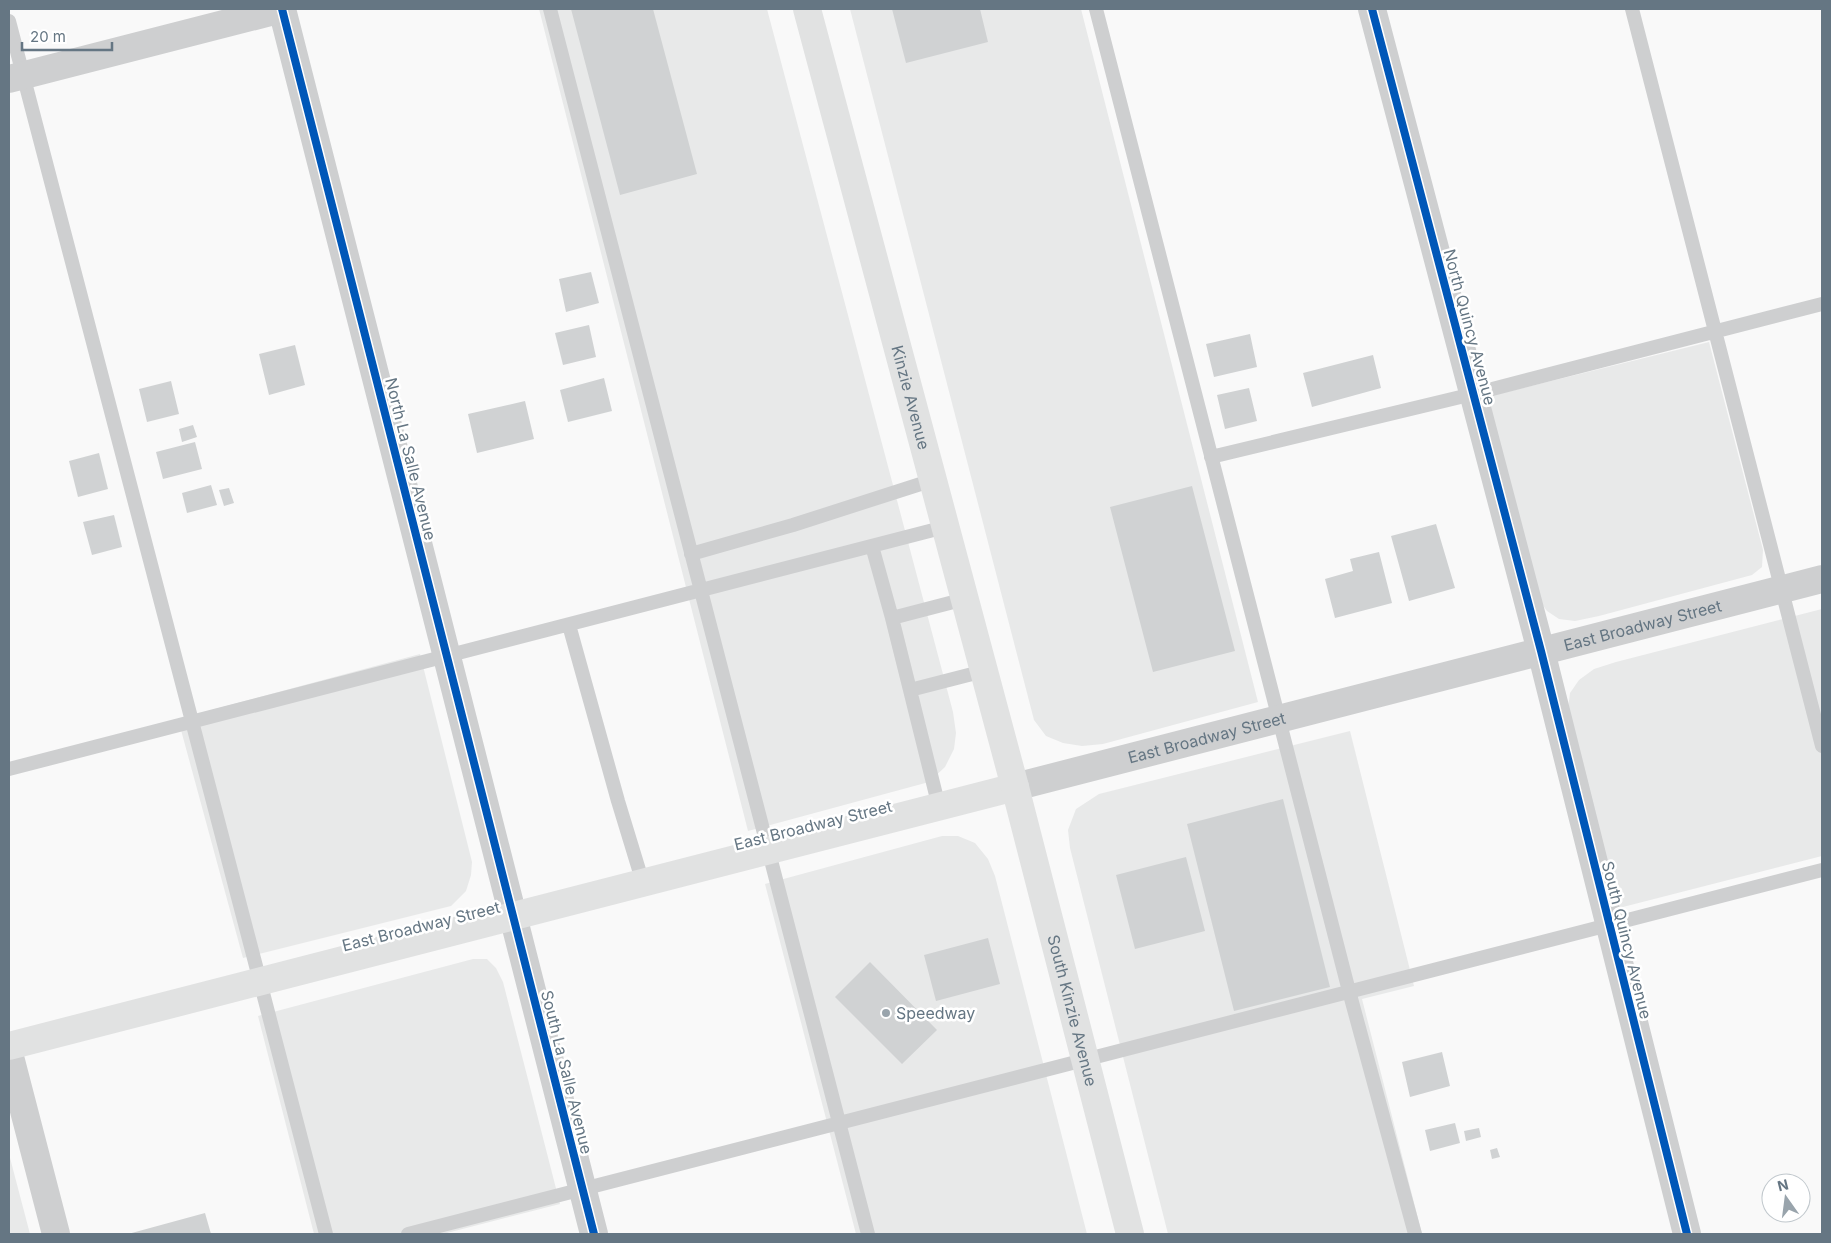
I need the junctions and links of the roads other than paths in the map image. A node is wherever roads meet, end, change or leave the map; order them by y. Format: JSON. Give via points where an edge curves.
{"nodes":[{"id":1,"x":282,"y":9,"type":"edge"},
{"id":2,"x":550,"y":9,"type":"edge"},
{"id":3,"x":807,"y":9,"type":"edge"},
{"id":4,"x":1096,"y":9,"type":"edge"},
{"id":5,"x":1372,"y":9,"type":"edge"},
{"id":6,"x":1632,"y":9,"type":"edge"},
{"id":7,"x":9,"y":21,"type":"edge"},
{"id":8,"x":16,"y":77,"type":"edge"},
{"id":9,"x":1822,"y":304,"type":"edge"},
{"id":10,"x":1715,"y":332,"type":"junction"},
{"id":11,"x":1473,"y":394,"type":"junction"},
{"id":12,"x":1211,"y":457,"type":"junction"},
{"id":13,"x":933,"y":480,"type":"junction"},
{"id":14,"x":945,"y":527,"type":"junction"},
{"id":15,"x":872,"y":546,"type":"junction"},
{"id":16,"x":691,"y":554,"type":"junction"},
{"id":17,"x":1822,"y":579,"type":"edge"},
{"id":18,"x":1782,"y":589,"type":"junction"},
{"id":19,"x":701,"y":590,"type":"junction"},
{"id":20,"x":965,"y":599,"type":"junction"},
{"id":21,"x":892,"y":618,"type":"junction"},
{"id":22,"x":569,"y":625,"type":"junction"},
{"id":23,"x":1541,"y":652,"type":"junction"},
{"id":24,"x":447,"y":656,"type":"junction"},
{"id":25,"x":984,"y":670,"type":"junction"},
{"id":26,"x":910,"y":690,"type":"junction"},
{"id":27,"x":1278,"y":719,"type":"junction"},
{"id":28,"x":192,"y":722,"type":"junction"},
{"id":29,"x":1822,"y":746,"type":"edge"},
{"id":30,"x":9,"y":769,"type":"edge"},
{"id":31,"x":1015,"y":787,"type":"junction"},
{"id":32,"x":939,"y":807,"type":"junction"},
{"id":33,"x":768,"y":851,"type":"junction"},
{"id":34,"x":1822,"y":870,"type":"edge"},
{"id":35,"x":643,"y":882,"type":"junction"},
{"id":36,"x":513,"y":916,"type":"junction"},
{"id":37,"x":1609,"y":924,"type":"junction"},
{"id":38,"x":260,"y":982,"type":"junction"},
{"id":39,"x":1349,"y":991,"type":"junction"},
{"id":40,"x":9,"y":1046,"type":"edge"},
{"id":41,"x":9,"y":1053,"type":"edge"},
{"id":42,"x":1085,"y":1059,"type":"junction"},
{"id":43,"x":839,"y":1122,"type":"junction"},
{"id":44,"x":583,"y":1189,"type":"junction"},
{"id":45,"x":56,"y":1234,"type":"edge"},
{"id":46,"x":326,"y":1234,"type":"edge"},
{"id":47,"x":408,"y":1234,"type":"edge"},
{"id":48,"x":594,"y":1234,"type":"edge"},
{"id":49,"x":868,"y":1234,"type":"edge"},
{"id":50,"x":1130,"y":1234,"type":"edge"},
{"id":51,"x":1416,"y":1234,"type":"edge"},
{"id":52,"x":1687,"y":1234,"type":"edge"}],
"edges":[{"from":1,"to":8,"type":"street"},
{"from":1,"to":24,"type":"street","name":"North La Salle Avenue"},
{"from":2,"to":16,"type":"lane"},
{"from":3,"to":13,"type":"main road","name":"Kinzie Avenue"},
{"from":4,"to":12,"type":"lane"},
{"from":5,"to":11,"type":"street","name":"North Quincy Avenue"},
{"from":6,"to":10,"type":"lane"},
{"from":7,"to":8,"type":"lane"},
{"from":8,"to":28,"type":"lane"},
{"from":9,"to":10,"type":"lane"},
{"from":10,"to":11,"type":"lane"},
{"from":10,"to":18,"type":"lane"},
{"from":11,"to":12,"type":"lane"},
{"from":11,"to":23,"type":"street","name":"North Quincy Avenue"},
{"from":12,"to":27,"type":"lane"},
{"from":13,"to":14,"type":"main road","name":"Kinzie Avenue"},
{"from":13,"to":16,"type":"lane"},
{"from":14,"to":15,"type":"lane"},
{"from":14,"to":20,"type":"main road","name":"Kinzie Avenue"},
{"from":15,"to":19,"type":"lane"},
{"from":15,"to":21,"type":"lane"},
{"from":16,"to":19,"type":"lane"},
{"from":17,"to":18,"type":"street","name":"East Broadway Street"},
{"from":18,"to":23,"type":"street","name":"East Broadway Street"},
{"from":18,"to":29,"type":"lane"},
{"from":19,"to":22,"type":"lane"},
{"from":19,"to":33,"type":"lane"},
{"from":20,"to":21,"type":"lane"},
{"from":20,"to":25,"type":"main road","name":"Kinzie Avenue"},
{"from":21,"to":26,"type":"lane"},
{"from":22,"to":24,"type":"lane"},
{"from":22,"to":35,"type":"lane"},
{"from":23,"to":27,"type":"street","name":"East Broadway Street"},
{"from":23,"to":37,"type":"street","name":"South Quincy Avenue"},
{"from":24,"to":28,"type":"lane"},
{"from":24,"to":36,"type":"street","name":"North La Salle Avenue"},
{"from":25,"to":26,"type":"lane"},
{"from":25,"to":31,"type":"main road","name":"Kinzie Avenue"},
{"from":26,"to":32,"type":"lane"},
{"from":27,"to":31,"type":"street","name":"East Broadway Street"},
{"from":27,"to":39,"type":"lane"},
{"from":28,"to":30,"type":"lane"},
{"from":28,"to":38,"type":"lane"},
{"from":31,"to":32,"type":"main road","name":"East Broadway Street"},
{"from":31,"to":42,"type":"main road","name":"South Kinzie Avenue"},
{"from":32,"to":33,"type":"main road","name":"East Broadway Street"},
{"from":33,"to":35,"type":"main road","name":"East Broadway Street"},
{"from":33,"to":43,"type":"lane"},
{"from":34,"to":37,"type":"lane"},
{"from":35,"to":36,"type":"main road","name":"East Broadway Street"},
{"from":36,"to":38,"type":"main road","name":"East Broadway Street"},
{"from":36,"to":44,"type":"street","name":"South La Salle Avenue"},
{"from":37,"to":39,"type":"lane"},
{"from":37,"to":52,"type":"street","name":"South Quincy Avenue"},
{"from":38,"to":40,"type":"main road","name":"East Broadway Street"},
{"from":38,"to":46,"type":"lane"},
{"from":39,"to":42,"type":"lane"},
{"from":39,"to":51,"type":"lane"},
{"from":41,"to":45,"type":"street"},
{"from":42,"to":43,"type":"lane"},
{"from":42,"to":50,"type":"main road","name":"South Kinzie Avenue"},
{"from":43,"to":44,"type":"lane"},
{"from":43,"to":49,"type":"lane"},
{"from":44,"to":47,"type":"lane"},
{"from":44,"to":48,"type":"street","name":"South La Salle Avenue"}]}
